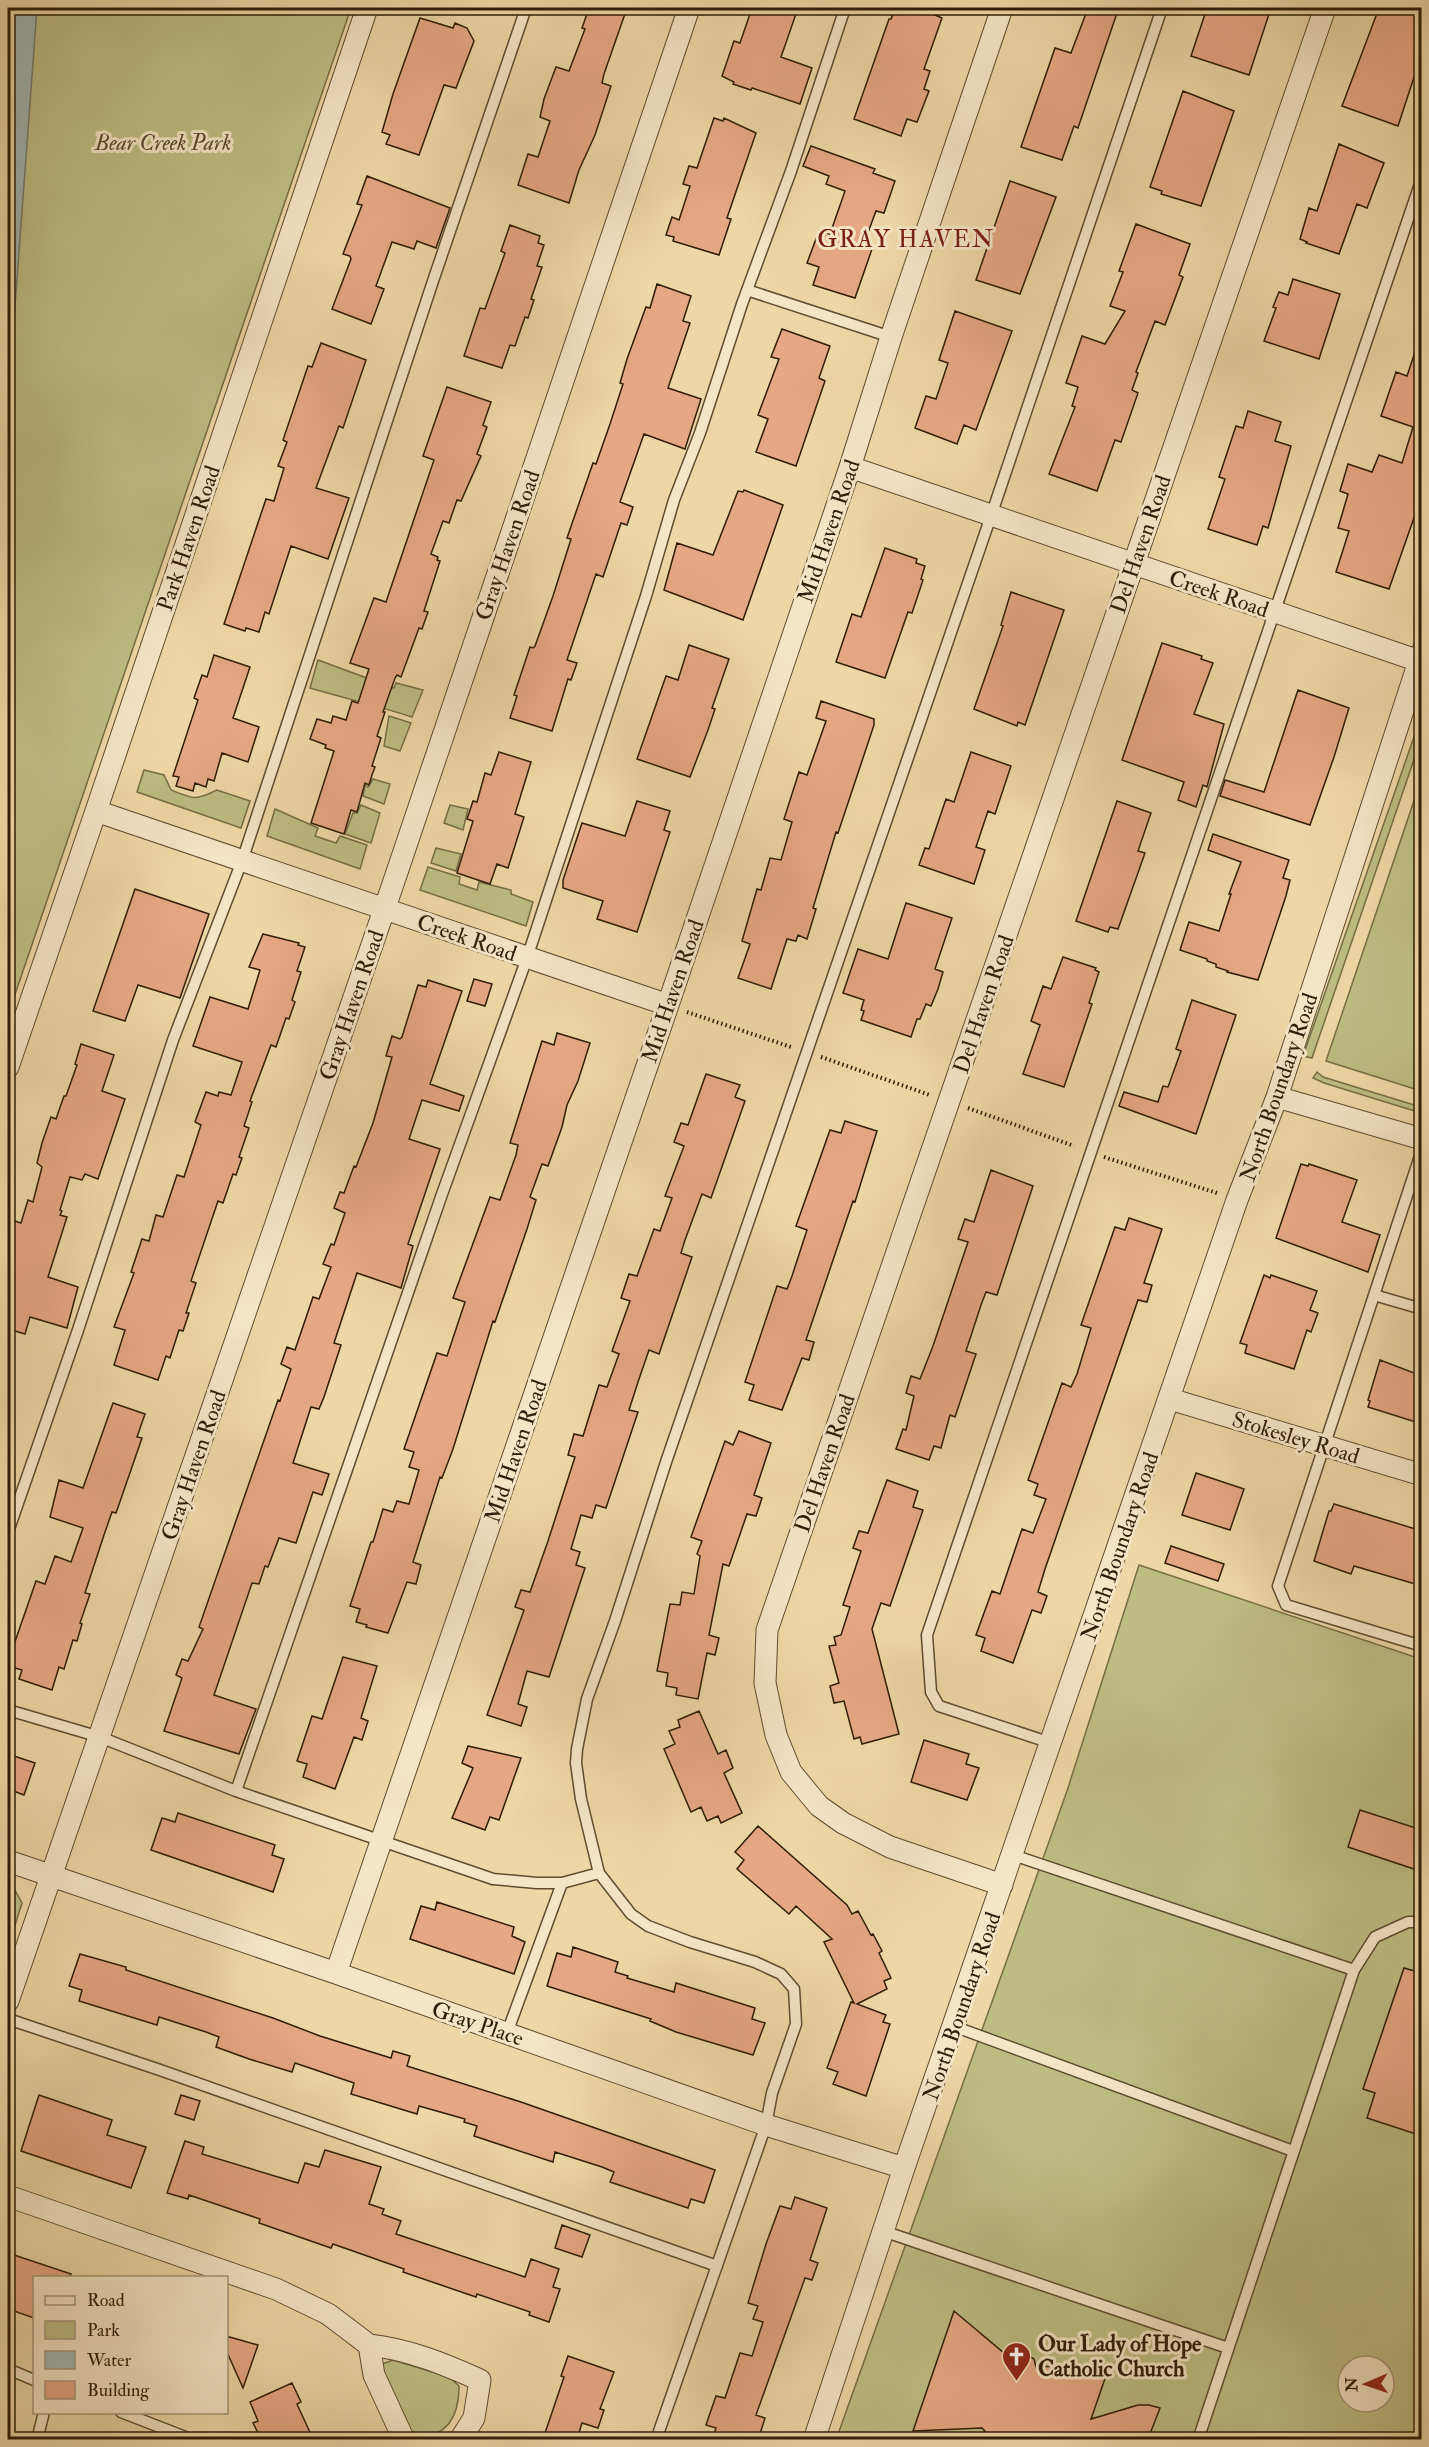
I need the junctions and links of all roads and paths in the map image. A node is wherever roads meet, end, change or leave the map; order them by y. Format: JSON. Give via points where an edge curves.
{"nodes":[{"id":1,"x":367,"y":8,"type":"edge"},
{"id":2,"x":526,"y":8,"type":"edge"},
{"id":3,"x":689,"y":8,"type":"edge"},
{"id":4,"x":845,"y":8,"type":"edge"},
{"id":5,"x":1002,"y":8,"type":"edge"},
{"id":6,"x":1162,"y":8,"type":"edge"},
{"id":7,"x":1325,"y":8,"type":"edge"},
{"id":8,"x":1422,"y":177,"type":"edge"},
{"id":9,"x":747,"y":290,"type":"junction"},
{"id":10,"x":891,"y":337,"type":"junction"},
{"id":11,"x":850,"y":467,"type":"junction"},
{"id":12,"x":991,"y":516,"type":"junction"},
{"id":13,"x":1133,"y":564,"type":"junction"},
{"id":14,"x":1275,"y":612,"type":"junction"},
{"id":15,"x":1420,"y":656,"type":"edge"},
{"id":16,"x":96,"y":811,"type":"junction"},
{"id":17,"x":242,"y":861,"type":"junction"},
{"id":18,"x":384,"y":908,"type":"junction"},
{"id":19,"x":527,"y":958,"type":"junction"},
{"id":20,"x":668,"y":1005,"type":"junction"},
{"id":21,"x":8,"y":1067,"type":"edge"},
{"id":22,"x":1277,"y":1097,"type":"junction"},
{"id":23,"x":1422,"y":1139,"type":"edge"},
{"id":24,"x":1422,"y":1150,"type":"edge"},
{"id":25,"x":1374,"y":1295,"type":"junction"},
{"id":26,"x":1422,"y":1309,"type":"edge"},
{"id":27,"x":1170,"y":1399,"type":"junction"},
{"id":28,"x":1324,"y":1445,"type":"junction"},
{"id":29,"x":1422,"y":1475,"type":"edge"},
{"id":30,"x":8,"y":1532,"type":"edge"},
{"id":31,"x":1422,"y":1646,"type":"edge"},
{"id":32,"x":8,"y":1710,"type":"edge"},
{"id":33,"x":100,"y":1737,"type":"junction"},
{"id":34,"x":1051,"y":1743,"type":"junction"},
{"id":35,"x":236,"y":1791,"type":"junction"},
{"id":36,"x":381,"y":1840,"type":"junction"},
{"id":37,"x":1013,"y":1855,"type":"junction"},
{"id":38,"x":8,"y":1861,"type":"edge"},
{"id":39,"x":599,"y":1873,"type":"junction"},
{"id":40,"x":52,"y":1876,"type":"junction"},
{"id":41,"x":562,"y":1883,"type":"junction"},
{"id":42,"x":1002,"y":1884,"type":"junction"},
{"id":43,"x":15,"y":1894,"type":"dead end"},
{"id":44,"x":8,"y":1898,"type":"edge"},
{"id":45,"x":1422,"y":1922,"type":"edge"},
{"id":46,"x":1354,"y":1970,"type":"junction"},
{"id":47,"x":336,"y":1973,"type":"junction"},
{"id":48,"x":8,"y":2001,"type":"edge"},
{"id":49,"x":8,"y":2019,"type":"edge"},
{"id":50,"x":953,"y":2026,"type":"junction"},
{"id":51,"x":507,"y":2033,"type":"junction"},
{"id":52,"x":766,"y":2126,"type":"junction"},
{"id":53,"x":1293,"y":2151,"type":"junction"},
{"id":54,"x":904,"y":2168,"type":"junction"},
{"id":55,"x":8,"y":2196,"type":"edge"},
{"id":56,"x":883,"y":2231,"type":"junction"},
{"id":57,"x":717,"y":2266,"type":"junction"},
{"id":58,"x":369,"y":2345,"type":"junction"},
{"id":59,"x":1228,"y":2348,"type":"junction"},
{"id":60,"x":8,"y":2369,"type":"edge"},
{"id":61,"x":33,"y":2380,"type":"edge"},
{"id":62,"x":44,"y":2414,"type":"edge"},
{"id":63,"x":126,"y":2414,"type":"edge"},
{"id":64,"x":38,"y":2439,"type":"edge"},
{"id":65,"x":193,"y":2439,"type":"edge"},
{"id":66,"x":405,"y":2439,"type":"edge"},
{"id":67,"x":460,"y":2439,"type":"edge"},
{"id":68,"x":656,"y":2439,"type":"edge"},
{"id":69,"x":814,"y":2439,"type":"edge"},
{"id":70,"x":1198,"y":2439,"type":"edge"}],
"edges":[{"from":1,"to":16,"type":"street","name":"Park Haven Road"},
{"from":2,"to":17,"type":"lane"},
{"from":3,"to":18,"type":"street","name":"Gray Haven Road"},
{"from":4,"to":9,"type":"lane"},
{"from":5,"to":10,"type":"street","name":"Mid Haven Road"},
{"from":6,"to":12,"type":"lane"},
{"from":7,"to":13,"type":"street","name":"Del Haven Road"},
{"from":8,"to":14,"type":"lane"},
{"from":9,"to":10,"type":"lane"},
{"from":9,"to":19,"type":"lane","via":[[674,500]]},
{"from":10,"to":11,"type":"street","name":"Mid Haven Road"},
{"from":11,"to":12,"type":"street","name":"Creek Road"},
{"from":11,"to":20,"type":"street","name":"Mid Haven Road"},
{"from":12,"to":13,"type":"street","name":"Creek Road"},
{"from":12,"to":39,"type":"lane","via":[[587,1699],[576,1763]]},
{"from":13,"to":14,"type":"street","name":"Creek Road"},
{"from":13,"to":42,"type":"street","name":"Del Haven Road","via":[[767,1630],[765,1683],[776,1735],[791,1772],[819,1806],[890,1847]]},
{"from":14,"to":15,"type":"street","name":"Creek Road"},
{"from":14,"to":34,"type":"lane","via":[[927,1635],[931,1692],[939,1706]]},
{"from":15,"to":22,"type":"street","name":"North Boundary Road"},
{"from":16,"to":17,"type":"street","name":"Creek Road"},
{"from":16,"to":21,"type":"street","name":"Park Haven Road"},
{"from":17,"to":18,"type":"street","name":"Creek Road"},
{"from":17,"to":30,"type":"lane","via":[[174,1040]]},
{"from":18,"to":19,"type":"street","name":"Creek Road"},
{"from":18,"to":33,"type":"street","name":"Gray Haven Road"},
{"from":19,"to":20,"type":"street","name":"Creek Road"},
{"from":19,"to":35,"type":"lane"},
{"from":20,"to":36,"type":"street","name":"Mid Haven Road"},
{"from":22,"to":23,"type":"street"},
{"from":22,"to":27,"type":"street","name":"North Boundary Road"},
{"from":24,"to":25,"type":"lane"},
{"from":25,"to":26,"type":"lane"},
{"from":25,"to":28,"type":"lane"},
{"from":27,"to":28,"type":"street","name":"Stokesley Road"},
{"from":27,"to":34,"type":"street","name":"North Boundary Road"},
{"from":28,"to":29,"type":"street","name":"Stokesley Road"},
{"from":28,"to":31,"type":"lane","via":[[1278,1586],[1286,1605]]},
{"from":32,"to":33,"type":"lane"},
{"from":33,"to":35,"type":"lane"},
{"from":33,"to":40,"type":"street","name":"Gray Haven Road"},
{"from":34,"to":37,"type":"street","name":"North Boundary Road"},
{"from":35,"to":36,"type":"lane"},
{"from":36,"to":41,"type":"lane","via":[[493,1879]]},
{"from":36,"to":47,"type":"street","name":"Mid Haven Road"},
{"from":37,"to":42,"type":"street","name":"North Boundary Road"},
{"from":37,"to":46,"type":"lane"},
{"from":38,"to":40,"type":"street"},
{"from":39,"to":41,"type":"lane"},
{"from":39,"to":52,"type":"lane","via":[[631,1914],[648,1926],[755,1962],[780,1974],[794,1989],[796,2024],[772,2093]]},
{"from":40,"to":47,"type":"street","name":"Gray Place"},
{"from":40,"to":48,"type":"street","name":"Gray Haven Road"},
{"from":41,"to":51,"type":"lane"},
{"from":42,"to":50,"type":"street","name":"North Boundary Road"},
{"from":43,"to":44,"type":"path"},
{"from":45,"to":46,"type":"lane","via":[[1408,1922],[1376,1937]]},
{"from":46,"to":53,"type":"lane"},
{"from":47,"to":51,"type":"street","name":"Gray Place"},
{"from":49,"to":57,"type":"lane"},
{"from":50,"to":53,"type":"lane"},
{"from":50,"to":54,"type":"street","name":"North Boundary Road"},
{"from":51,"to":52,"type":"street","name":"Gray Place"},
{"from":52,"to":54,"type":"street","name":"Gray Place"},
{"from":52,"to":57,"type":"lane"},
{"from":53,"to":59,"type":"lane"},
{"from":54,"to":56,"type":"street","name":"North Boundary Road"},
{"from":55,"to":58,"type":"street","via":[[276,2289],[328,2314]]},
{"from":56,"to":59,"type":"lane"},
{"from":56,"to":69,"type":"street","name":"North Boundary Road"},
{"from":57,"to":68,"type":"lane"},
{"from":58,"to":66,"type":"street","via":[[374,2375]]},
{"from":58,"to":67,"type":"street","via":[[392,2347],[480,2380],[474,2418]]},
{"from":59,"to":70,"type":"lane"},
{"from":60,"to":61,"type":"lane"},
{"from":62,"to":64,"type":"lane"},
{"from":63,"to":65,"type":"lane"}]}
